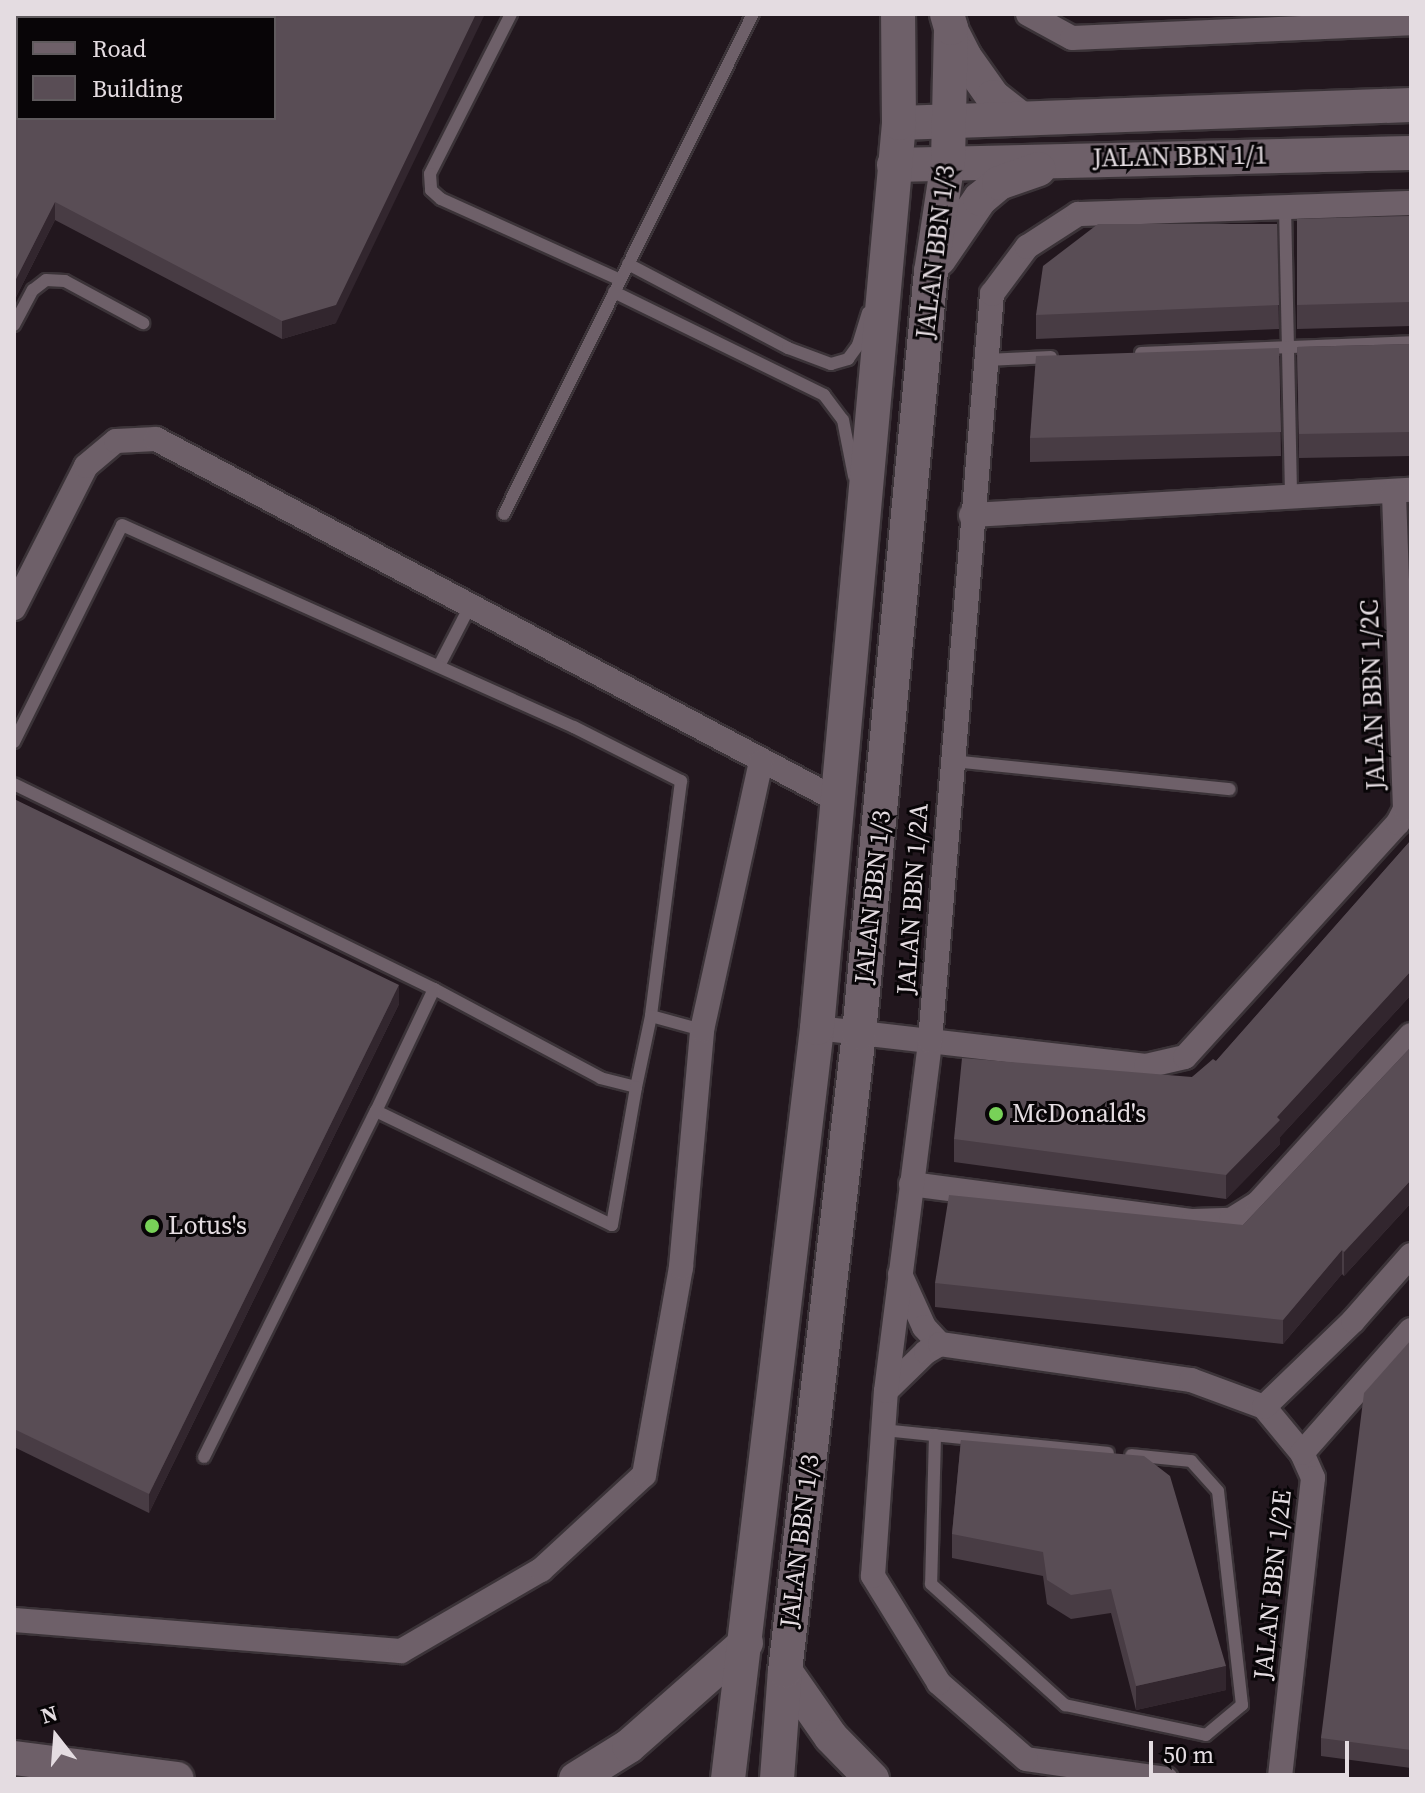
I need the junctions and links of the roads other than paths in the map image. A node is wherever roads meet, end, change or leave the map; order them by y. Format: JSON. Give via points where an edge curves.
{"nodes":[{"id":1,"x":511,"y":14,"type":"edge"},
{"id":2,"x":753,"y":14,"type":"edge"},
{"id":3,"x":898,"y":14,"type":"edge"},
{"id":4,"x":1028,"y":14,"type":"edge"},
{"id":5,"x":949,"y":21,"type":"edge"},
{"id":6,"x":1411,"y":23,"type":"edge"},
{"id":7,"x":1411,"y":105,"type":"edge"},
{"id":8,"x":1020,"y":118,"type":"junction"},
{"id":9,"x":951,"y":120,"type":"junction"},
{"id":10,"x":899,"y":123,"type":"junction"},
{"id":11,"x":1411,"y":153,"type":"edge"},
{"id":12,"x":1070,"y":160,"type":"junction"},
{"id":13,"x":948,"y":161,"type":"junction"},
{"id":14,"x":894,"y":165,"type":"junction"},
{"id":15,"x":1411,"y":203,"type":"edge"},
{"id":16,"x":1285,"y":207,"type":"junction"},
{"id":17,"x":886,"y":252,"type":"junction"},
{"id":18,"x":628,"y":264,"type":"junction"},
{"id":19,"x":931,"y":272,"type":"junction"},
{"id":20,"x":617,"y":286,"type":"junction"},
{"id":21,"x":143,"y":323,"type":"dead end"},
{"id":22,"x":14,"y":325,"type":"edge"},
{"id":23,"x":1411,"y":342,"type":"edge"},
{"id":24,"x":1288,"y":346,"type":"junction"},
{"id":25,"x":1129,"y":353,"type":"edge"},
{"id":26,"x":1065,"y":356,"type":"edge"},
{"id":27,"x":986,"y":360,"type":"junction"},
{"id":28,"x":1402,"y":490,"type":"edge"},
{"id":29,"x":1291,"y":498,"type":"junction"},
{"id":30,"x":504,"y":514,"type":"dead end"},
{"id":31,"x":971,"y":515,"type":"junction"},
{"id":32,"x":862,"y":526,"type":"junction"},
{"id":33,"x":1403,"y":535,"type":"edge"},
{"id":34,"x":470,"y":606,"type":"junction"},
{"id":35,"x":14,"y":608,"type":"edge"},
{"id":36,"x":439,"y":666,"type":"junction"},
{"id":37,"x":1406,"y":674,"type":"edge"},
{"id":38,"x":894,"y":681,"type":"junction"},
{"id":39,"x":14,"y":742,"type":"edge"},
{"id":40,"x":952,"y":761,"type":"junction"},
{"id":41,"x":761,"y":762,"type":"junction"},
{"id":42,"x":14,"y":784,"type":"edge"},
{"id":43,"x":1230,"y":789,"type":"dead end"},
{"id":44,"x":839,"y":801,"type":"junction"},
{"id":45,"x":434,"y":989,"type":"junction"},
{"id":46,"x":651,"y":1016,"type":"junction"},
{"id":47,"x":817,"y":1028,"type":"junction"},
{"id":48,"x":702,"y":1030,"type":"junction"},
{"id":49,"x":859,"y":1033,"type":"junction"},
{"id":50,"x":1411,"y":1035,"type":"edge"},
{"id":51,"x":930,"y":1041,"type":"junction"},
{"id":52,"x":636,"y":1087,"type":"junction"},
{"id":53,"x":376,"y":1111,"type":"junction"},
{"id":54,"x":911,"y":1184,"type":"junction"},
{"id":55,"x":1411,"y":1255,"type":"edge"},
{"id":56,"x":899,"y":1271,"type":"junction"},
{"id":57,"x":1411,"y":1330,"type":"edge"},
{"id":58,"x":940,"y":1344,"type":"junction"},
{"id":59,"x":886,"y":1391,"type":"junction"},
{"id":60,"x":1264,"y":1407,"type":"junction"},
{"id":61,"x":883,"y":1430,"type":"junction"},
{"id":62,"x":935,"y":1435,"type":"junction"},
{"id":63,"x":1302,"y":1453,"type":"junction"},
{"id":64,"x":204,"y":1457,"type":"dead end"},
{"id":65,"x":14,"y":1620,"type":"edge"},
{"id":66,"x":746,"y":1643,"type":"junction"},
{"id":67,"x":785,"y":1671,"type":"junction"},
{"id":68,"x":14,"y":1758,"type":"edge"},
{"id":69,"x":177,"y":1779,"type":"edge"},
{"id":70,"x":576,"y":1779,"type":"edge"},
{"id":71,"x":728,"y":1779,"type":"edge"},
{"id":72,"x":777,"y":1779,"type":"edge"},
{"id":73,"x":872,"y":1779,"type":"edge"},
{"id":74,"x":1166,"y":1779,"type":"edge"},
{"id":75,"x":1280,"y":1779,"type":"edge"}],
"edges":[{"from":1,"to":20,"type":"lane","via":[[430,174],[431,190]]},
{"from":2,"to":18,"type":"lane"},
{"from":3,"to":10,"type":"street","name":"JALAN BBN 1/3"},
{"from":4,"to":6,"type":"street","via":[[1072,38]]},
{"from":5,"to":8,"type":"street","via":[[964,56],[993,97]]},
{"from":5,"to":9,"type":"street","name":"JALAN BBN 1/3"},
{"from":7,"to":8,"type":"street","name":"JALAN BBN 1/1"},
{"from":8,"to":9,"type":"street","name":"JALAN BBN 1/1"},
{"from":9,"to":10,"type":"street","name":"JALAN BBN 1/1"},
{"from":9,"to":13,"type":"street","name":"JALAN BBN 1/3"},
{"from":10,"to":14,"type":"street","name":"JALAN BBN 1/3"},
{"from":11,"to":12,"type":"street","name":"JALAN BBN 1/1"},
{"from":12,"to":13,"type":"street","name":"JALAN BBN 1/1"},
{"from":12,"to":19,"type":"street","via":[[999,183],[980,199]]},
{"from":13,"to":14,"type":"street","name":"JALAN BBN 1/1"},
{"from":13,"to":19,"type":"street","name":"JALAN BBN 1/3"},
{"from":14,"to":17,"type":"street","name":"JALAN BBN 1/3"},
{"from":15,"to":16,"type":"street","name":"JALAN BBN 1/2A"},
{"from":16,"to":24,"type":"lane"},
{"from":16,"to":27,"type":"street","name":"JALAN BBN 1/2A","via":[[1078,214],[1027,247],[992,294]]},
{"from":17,"to":18,"type":"lane","via":[[858,345],[848,359],[831,364],[788,348]]},
{"from":17,"to":32,"type":"street","name":"JALAN BBN 1/3"},
{"from":18,"to":20,"type":"lane"},
{"from":19,"to":38,"type":"street","name":"JALAN BBN 1/3"},
{"from":20,"to":30,"type":"lane"},
{"from":20,"to":32,"type":"lane","via":[[824,395],[843,420]]},
{"from":21,"to":22,"type":"lane","via":[[65,281],[46,280],[33,290]]},
{"from":23,"to":24,"type":"lane"},
{"from":24,"to":25,"type":"lane"},
{"from":24,"to":29,"type":"lane"},
{"from":26,"to":27,"type":"lane"},
{"from":27,"to":31,"type":"street","name":"JALAN BBN 1/2A"},
{"from":28,"to":29,"type":"street","name":"JALAN BBN 1/2C"},
{"from":28,"to":33,"type":"street","name":"JALAN BBN 1/2C"},
{"from":29,"to":31,"type":"street","name":"JALAN BBN 1/2C"},
{"from":31,"to":40,"type":"street","name":"JALAN BBN 1/2A"},
{"from":32,"to":44,"type":"street","name":"JALAN BBN 1/3"},
{"from":33,"to":37,"type":"street","name":"JALAN BBN 1/2C"},
{"from":34,"to":35,"type":"street","via":[[156,439],[116,441],[86,466]]},
{"from":34,"to":36,"type":"lane"},
{"from":34,"to":41,"type":"street"},
{"from":36,"to":39,"type":"lane","via":[[122,525]]},
{"from":36,"to":46,"type":"lane","via":[[681,781]]},
{"from":37,"to":51,"type":"street","name":"JALAN BBN 1/2C","via":[[1406,794],[1398,823],[1185,1057],[1146,1066]]},
{"from":38,"to":44,"type":"street","via":[[880,706],[865,783],[853,799]]},
{"from":38,"to":49,"type":"street","name":"JALAN BBN 1/3"},
{"from":40,"to":43,"type":"lane"},
{"from":40,"to":51,"type":"street","name":"JALAN BBN 1/2A"},
{"from":41,"to":44,"type":"street"},
{"from":41,"to":48,"type":"street"},
{"from":42,"to":45,"type":"lane"},
{"from":44,"to":47,"type":"street","name":"JALAN BBN 1/3"},
{"from":45,"to":52,"type":"lane","via":[[601,1078]]},
{"from":45,"to":53,"type":"lane"},
{"from":46,"to":48,"type":"lane"},
{"from":46,"to":52,"type":"lane"},
{"from":47,"to":49,"type":"street","name":"JALAN BBN 1/2C"},
{"from":47,"to":66,"type":"street","name":"JALAN BBN 1/3"},
{"from":48,"to":65,"type":"street","via":[[681,1267],[644,1475],[541,1570],[401,1651]]},
{"from":49,"to":51,"type":"street","name":"JALAN BBN 1/2C"},
{"from":49,"to":67,"type":"street","name":"JALAN BBN 1/3"},
{"from":50,"to":54,"type":"street","via":[[1258,1203],[1231,1220],[1193,1221]]},
{"from":51,"to":54,"type":"street","name":"JALAN BBN 1/2A"},
{"from":52,"to":53,"type":"lane","via":[[612,1225]]},
{"from":53,"to":64,"type":"lane"},
{"from":54,"to":56,"type":"street","name":"JALAN BBN 1/2A"},
{"from":55,"to":60,"type":"street","via":[[1353,1321]]},
{"from":56,"to":58,"type":"street","via":[[924,1327]]},
{"from":56,"to":59,"type":"street","name":"JALAN BBN 1/2A"},
{"from":57,"to":63,"type":"street"},
{"from":58,"to":59,"type":"street"},
{"from":58,"to":60,"type":"street","via":[[1191,1380]]},
{"from":59,"to":61,"type":"street","name":"JALAN BBN 1/2A"},
{"from":60,"to":63,"type":"street","name":"JALAN BBN 1/2E"},
{"from":61,"to":62,"type":"lane"},
{"from":61,"to":74,"type":"street","name":"JALAN BBN 1/2A","via":[[873,1576],[939,1683],[1026,1759]]},
{"from":62,"to":62,"type":"lane","via":[[931,1584],[1065,1705],[1206,1735],[1242,1705],[1218,1491],[1191,1461]]},
{"from":63,"to":75,"type":"street","name":"JALAN BBN 1/2E","via":[[1313,1478]]},
{"from":66,"to":70,"type":"street","via":[[629,1746]]},
{"from":66,"to":71,"type":"street","name":"JALAN BBN 1/3"},
{"from":67,"to":72,"type":"street","name":"JALAN BBN 1/3"},
{"from":67,"to":73,"type":"street","via":[[831,1737]]},
{"from":68,"to":69,"type":"street"}]}
